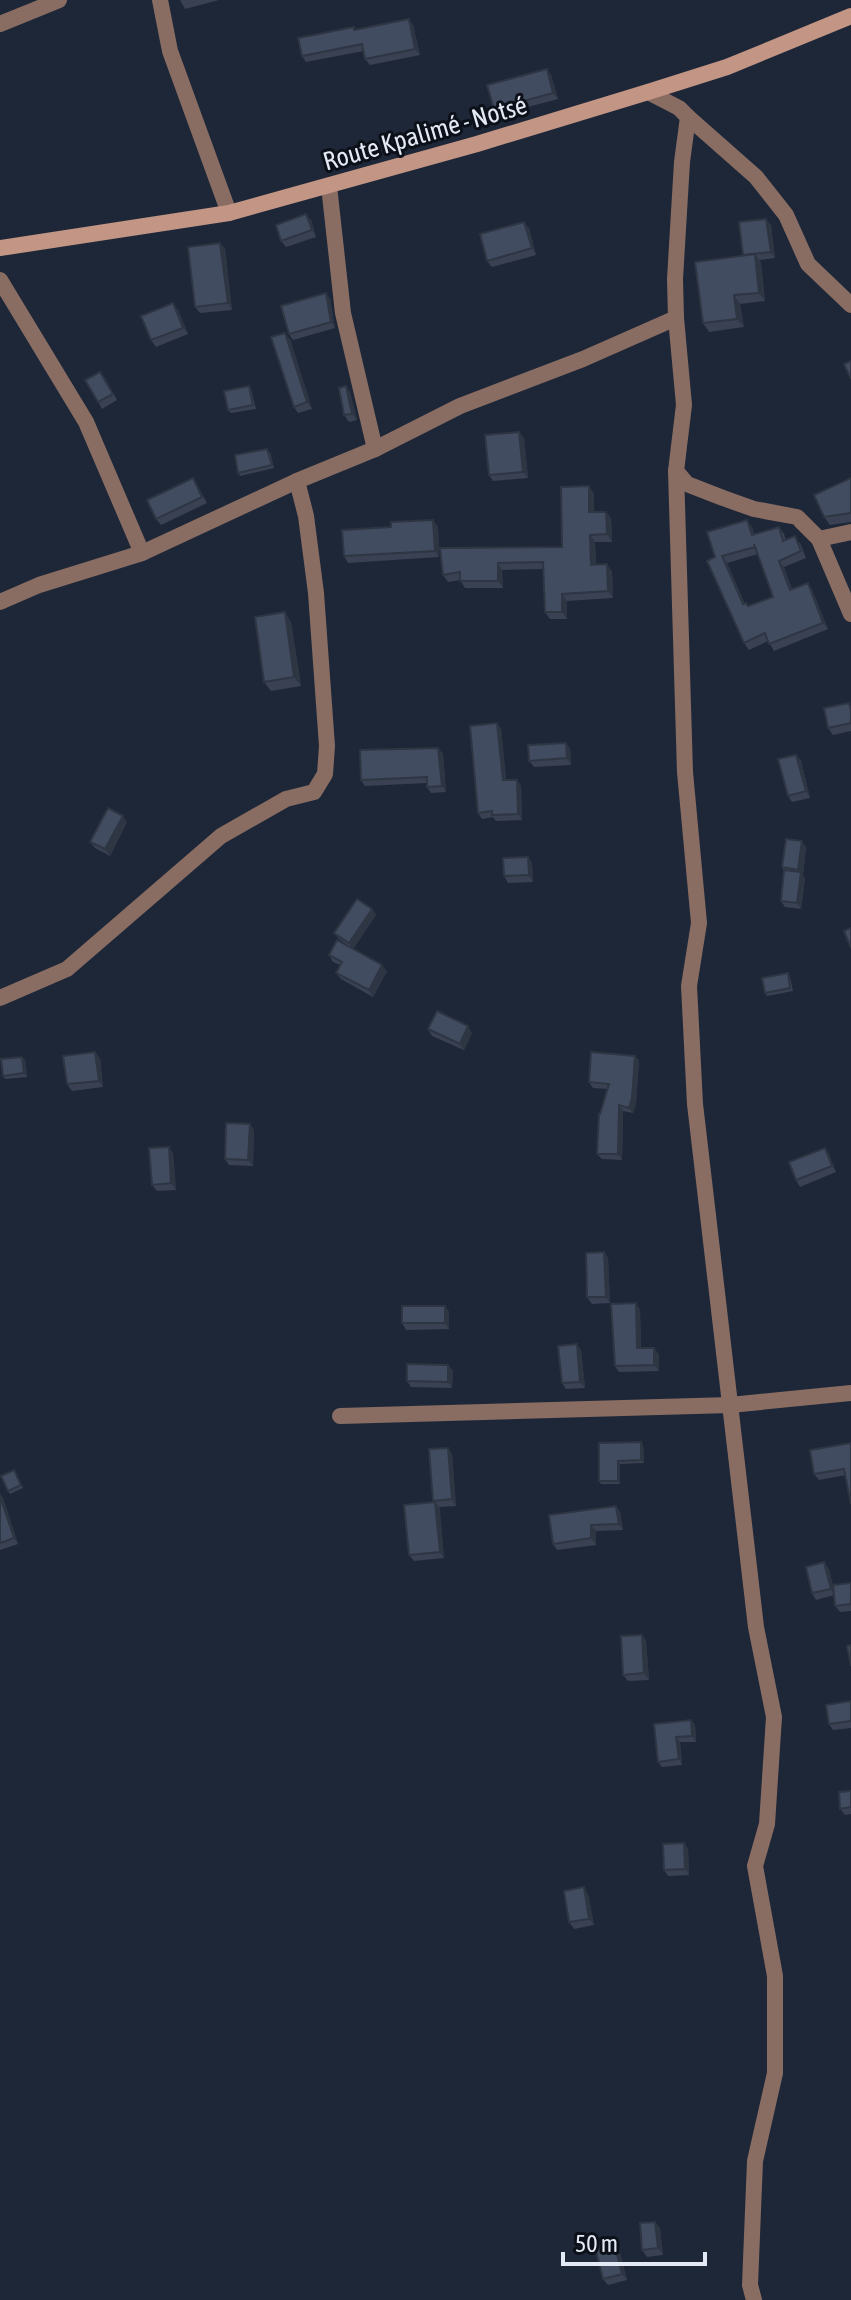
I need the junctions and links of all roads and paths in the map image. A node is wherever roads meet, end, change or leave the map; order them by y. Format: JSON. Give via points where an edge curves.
{"nodes":[{"id":1,"x":59,"y":0,"type":"edge"},
{"id":2,"x":160,"y":0,"type":"edge"},
{"id":3,"x":851,"y":16,"type":"edge"},
{"id":4,"x":0,"y":24,"type":"edge"},
{"id":5,"x":648,"y":92,"type":"junction"},
{"id":6,"x":688,"y":117,"type":"junction"},
{"id":7,"x":329,"y":186,"type":"junction"},
{"id":8,"x":229,"y":213,"type":"junction"},
{"id":9,"x":0,"y":248,"type":"edge"},
{"id":10,"x":0,"y":280,"type":"edge"},
{"id":11,"x":851,"y":305,"type":"edge"},
{"id":12,"x":676,"y":318,"type":"junction"},
{"id":13,"x":375,"y":449,"type":"junction"},
{"id":14,"x":676,"y":471,"type":"junction"},
{"id":15,"x":297,"y":481,"type":"junction"},
{"id":16,"x":851,"y":532,"type":"edge"},
{"id":17,"x":819,"y":539,"type":"junction"},
{"id":18,"x":142,"y":553,"type":"junction"},
{"id":19,"x":0,"y":602,"type":"edge"},
{"id":20,"x":851,"y":614,"type":"edge"},
{"id":21,"x":0,"y":998,"type":"edge"},
{"id":22,"x":851,"y":1393,"type":"edge"},
{"id":23,"x":730,"y":1405,"type":"junction"},
{"id":24,"x":340,"y":1416,"type":"dead end"},
{"id":25,"x":754,"y":2300,"type":"edge"}],
"edges":[{"from":1,"to":4,"type":"street"},
{"from":2,"to":8,"type":"street","via":[[170,51]]},
{"from":3,"to":5,"type":"main road","name":"Route Kpalimé - Notsé","via":[[727,67]]},
{"from":5,"to":6,"type":"street"},
{"from":5,"to":7,"type":"main road","name":"Route Kpalimé - Notsé"},
{"from":6,"to":11,"type":"street","via":[[756,177],[786,215],[808,264]]},
{"from":6,"to":12,"type":"street"},
{"from":7,"to":8,"type":"main road","name":"Route Kpalimé - Notsé"},
{"from":7,"to":13,"type":"street","via":[[343,313]]},
{"from":8,"to":9,"type":"main road","name":"Route Kpalimé - Notsé"},
{"from":10,"to":18,"type":"street","via":[[86,422]]},
{"from":12,"to":13,"type":"street","via":[[460,406]]},
{"from":12,"to":14,"type":"street","via":[[684,405]]},
{"from":13,"to":15,"type":"street"},
{"from":14,"to":17,"type":"street","via":[[687,484],[723,498],[797,517]]},
{"from":14,"to":23,"type":"street","via":[[685,772],[699,923],[689,986],[695,1104]]},
{"from":15,"to":18,"type":"street"},
{"from":15,"to":21,"type":"street","via":[[316,593],[325,774],[314,792],[286,799],[221,836],[67,969]]},
{"from":16,"to":17,"type":"street"},
{"from":17,"to":20,"type":"street"},
{"from":18,"to":19,"type":"street"},
{"from":22,"to":23,"type":"street"},
{"from":23,"to":24,"type":"street"},
{"from":23,"to":25,"type":"street","via":[[756,1627],[774,1717],[767,1824],[755,1866],[775,1976],[775,2073],[755,2161],[750,2285]]}]}
